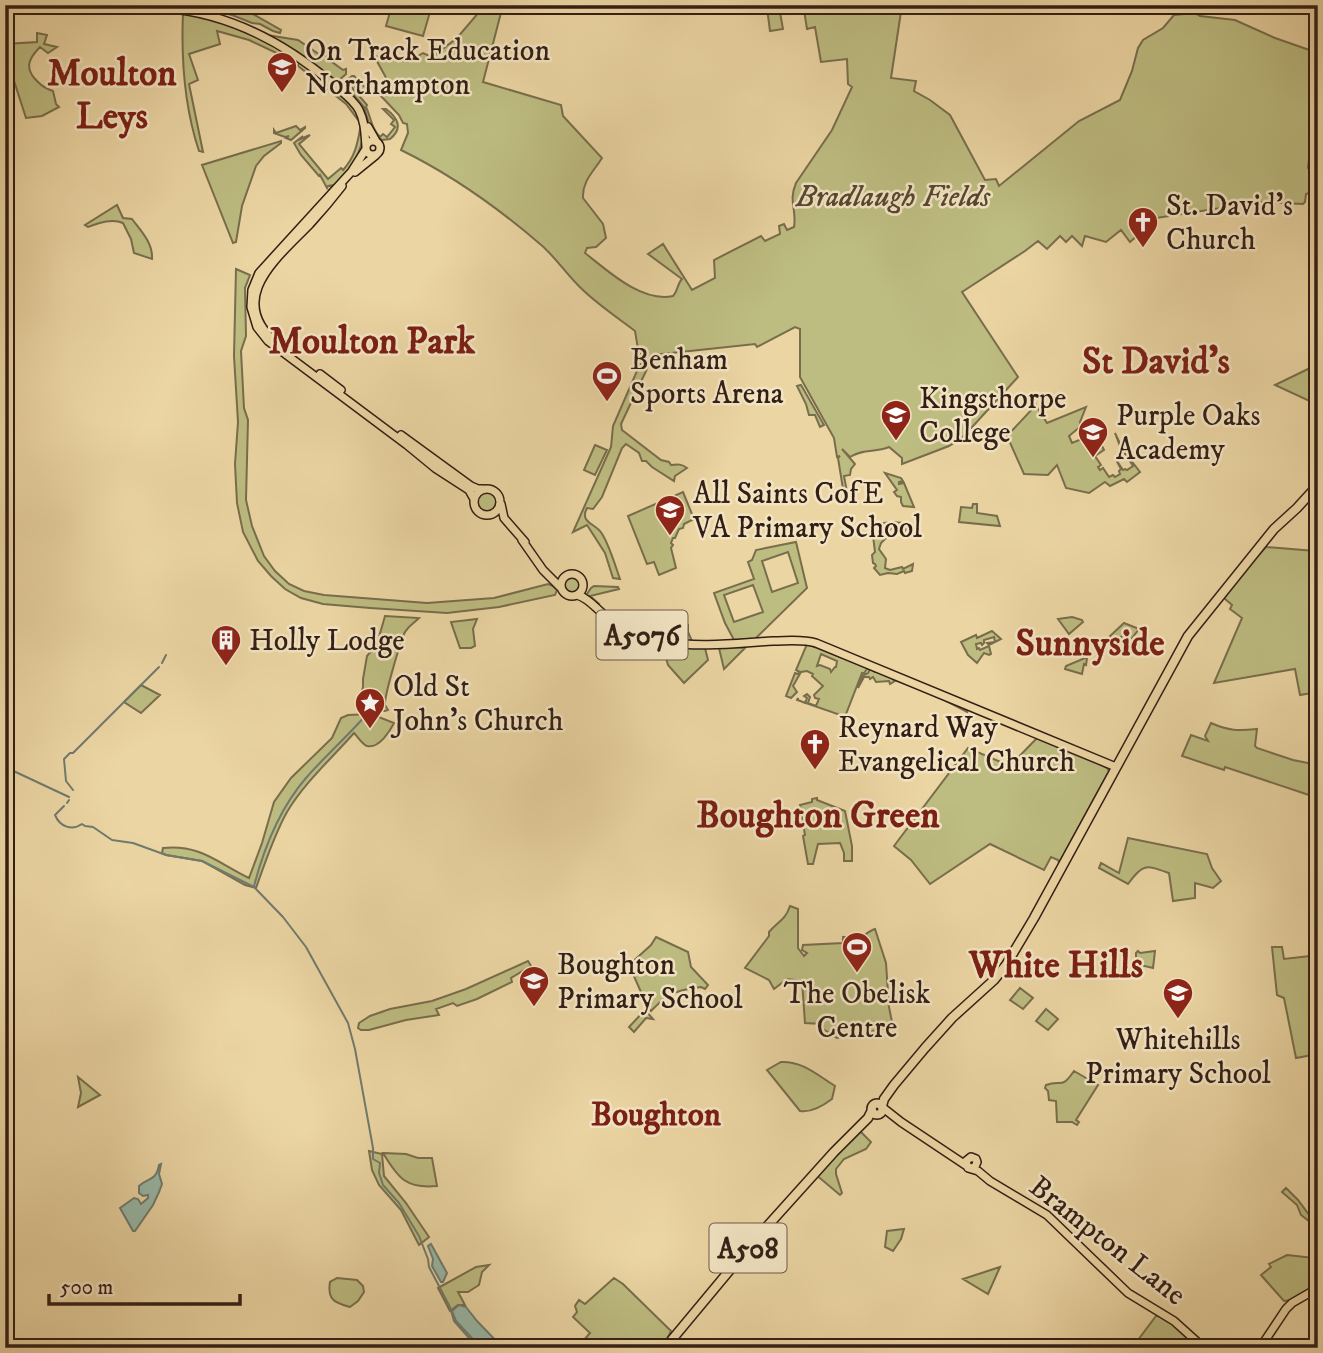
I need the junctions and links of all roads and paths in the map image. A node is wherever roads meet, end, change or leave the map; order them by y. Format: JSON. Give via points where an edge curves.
{"nodes":[{"id":1,"x":40,"y":5,"type":"edge"},
{"id":2,"x":321,"y":73,"type":"junction"},
{"id":3,"x":365,"y":131,"type":"junction"},
{"id":4,"x":376,"y":141,"type":"junction"},
{"id":5,"x":366,"y":148,"type":"junction"},
{"id":6,"x":376,"y":155,"type":"junction"},
{"id":7,"x":352,"y":171,"type":"junction"},
{"id":8,"x":310,"y":223,"type":"junction"},
{"id":9,"x":284,"y":244,"type":"junction"},
{"id":10,"x":388,"y":425,"type":"junction"},
{"id":11,"x":407,"y":445,"type":"junction"},
{"id":12,"x":1318,"y":485,"type":"edge"},
{"id":13,"x":483,"y":489,"type":"junction"},
{"id":14,"x":474,"y":499,"type":"junction"},
{"id":15,"x":500,"y":504,"type":"junction"},
{"id":16,"x":492,"y":514,"type":"junction"},
{"id":17,"x":505,"y":518,"type":"junction"},
{"id":18,"x":548,"y":575,"type":"junction"},
{"id":19,"x":564,"y":577,"type":"junction"},
{"id":20,"x":562,"y":588,"type":"junction"},
{"id":21,"x":583,"y":588,"type":"junction"},
{"id":22,"x":577,"y":595,"type":"junction"},
{"id":23,"x":586,"y":599,"type":"junction"},
{"id":24,"x":1116,"y":767,"type":"junction"},
{"id":25,"x":878,"y":1109,"type":"junction"},
{"id":26,"x":1318,"y":1289,"type":"edge"},
{"id":27,"x":665,"y":1348,"type":"edge"},
{"id":28,"x":1204,"y":1348,"type":"edge"},
{"id":29,"x":1260,"y":1348,"type":"edge"}],
"edges":[{"from":1,"to":2,"type":"main road","via":[[177,9],[222,19],[258,33]]},
{"from":2,"to":3,"type":"main road","via":[[358,107]]},
{"from":2,"to":4,"type":"main road","via":[[359,103]]},
{"from":3,"to":5,"type":"main road"},
{"from":3,"to":7,"type":"main road"},
{"from":4,"to":5,"type":"main road"},
{"from":4,"to":6,"type":"main road","via":[[380,149]]},
{"from":5,"to":6,"type":"main road"},
{"from":5,"to":7,"type":"main road"},
{"from":6,"to":8,"type":"main road"},
{"from":7,"to":9,"type":"main road"},
{"from":8,"to":9,"type":"main road"},
{"from":8,"to":10,"type":"main road","via":[[262,278],[256,298],[258,317],[274,341]]},
{"from":9,"to":11,"type":"main road","via":[[261,270],[252,290],[251,312],[260,332]]},
{"from":10,"to":11,"type":"main road"},
{"from":10,"to":13,"type":"main road","via":[[471,486]]},
{"from":11,"to":14,"type":"main road","via":[[469,490]]},
{"from":12,"to":24,"type":"highway","number":"A508","via":[[1274,529],[1190,634]]},
{"from":13,"to":14,"type":"main road"},
{"from":13,"to":15,"type":"main road","via":[[495,491]]},
{"from":14,"to":16,"type":"main road","via":[[478,511]]},
{"from":15,"to":16,"type":"main road"},
{"from":15,"to":17,"type":"main road","number":"A5076"},
{"from":16,"to":17,"type":"main road"},
{"from":17,"to":18,"type":"main road","number":"A5076"},
{"from":18,"to":19,"type":"main road"},
{"from":18,"to":20,"type":"main road","number":"A5076"},
{"from":19,"to":20,"type":"main road"},
{"from":19,"to":21,"type":"main road","via":[[578,577]]},
{"from":20,"to":22,"type":"main road"},
{"from":21,"to":22,"type":"main road"},
{"from":21,"to":23,"type":"main road","number":"A5076"},
{"from":22,"to":23,"type":"main road","number":"A5076"},
{"from":23,"to":24,"type":"main road","number":"A5076","via":[[618,624],[665,641],[695,645],[816,643]]},
{"from":24,"to":25,"type":"highway","number":"A508","via":[[1000,974],[950,1020]]},
{"from":25,"to":27,"type":"highway","number":"A508","via":[[762,1232]]},
{"from":25,"to":28,"type":"main road","name":"Brampton Lane","via":[[1047,1215],[1124,1289],[1174,1321]]},
{"from":26,"to":29,"type":"main road","via":[[1289,1306]]}]}
